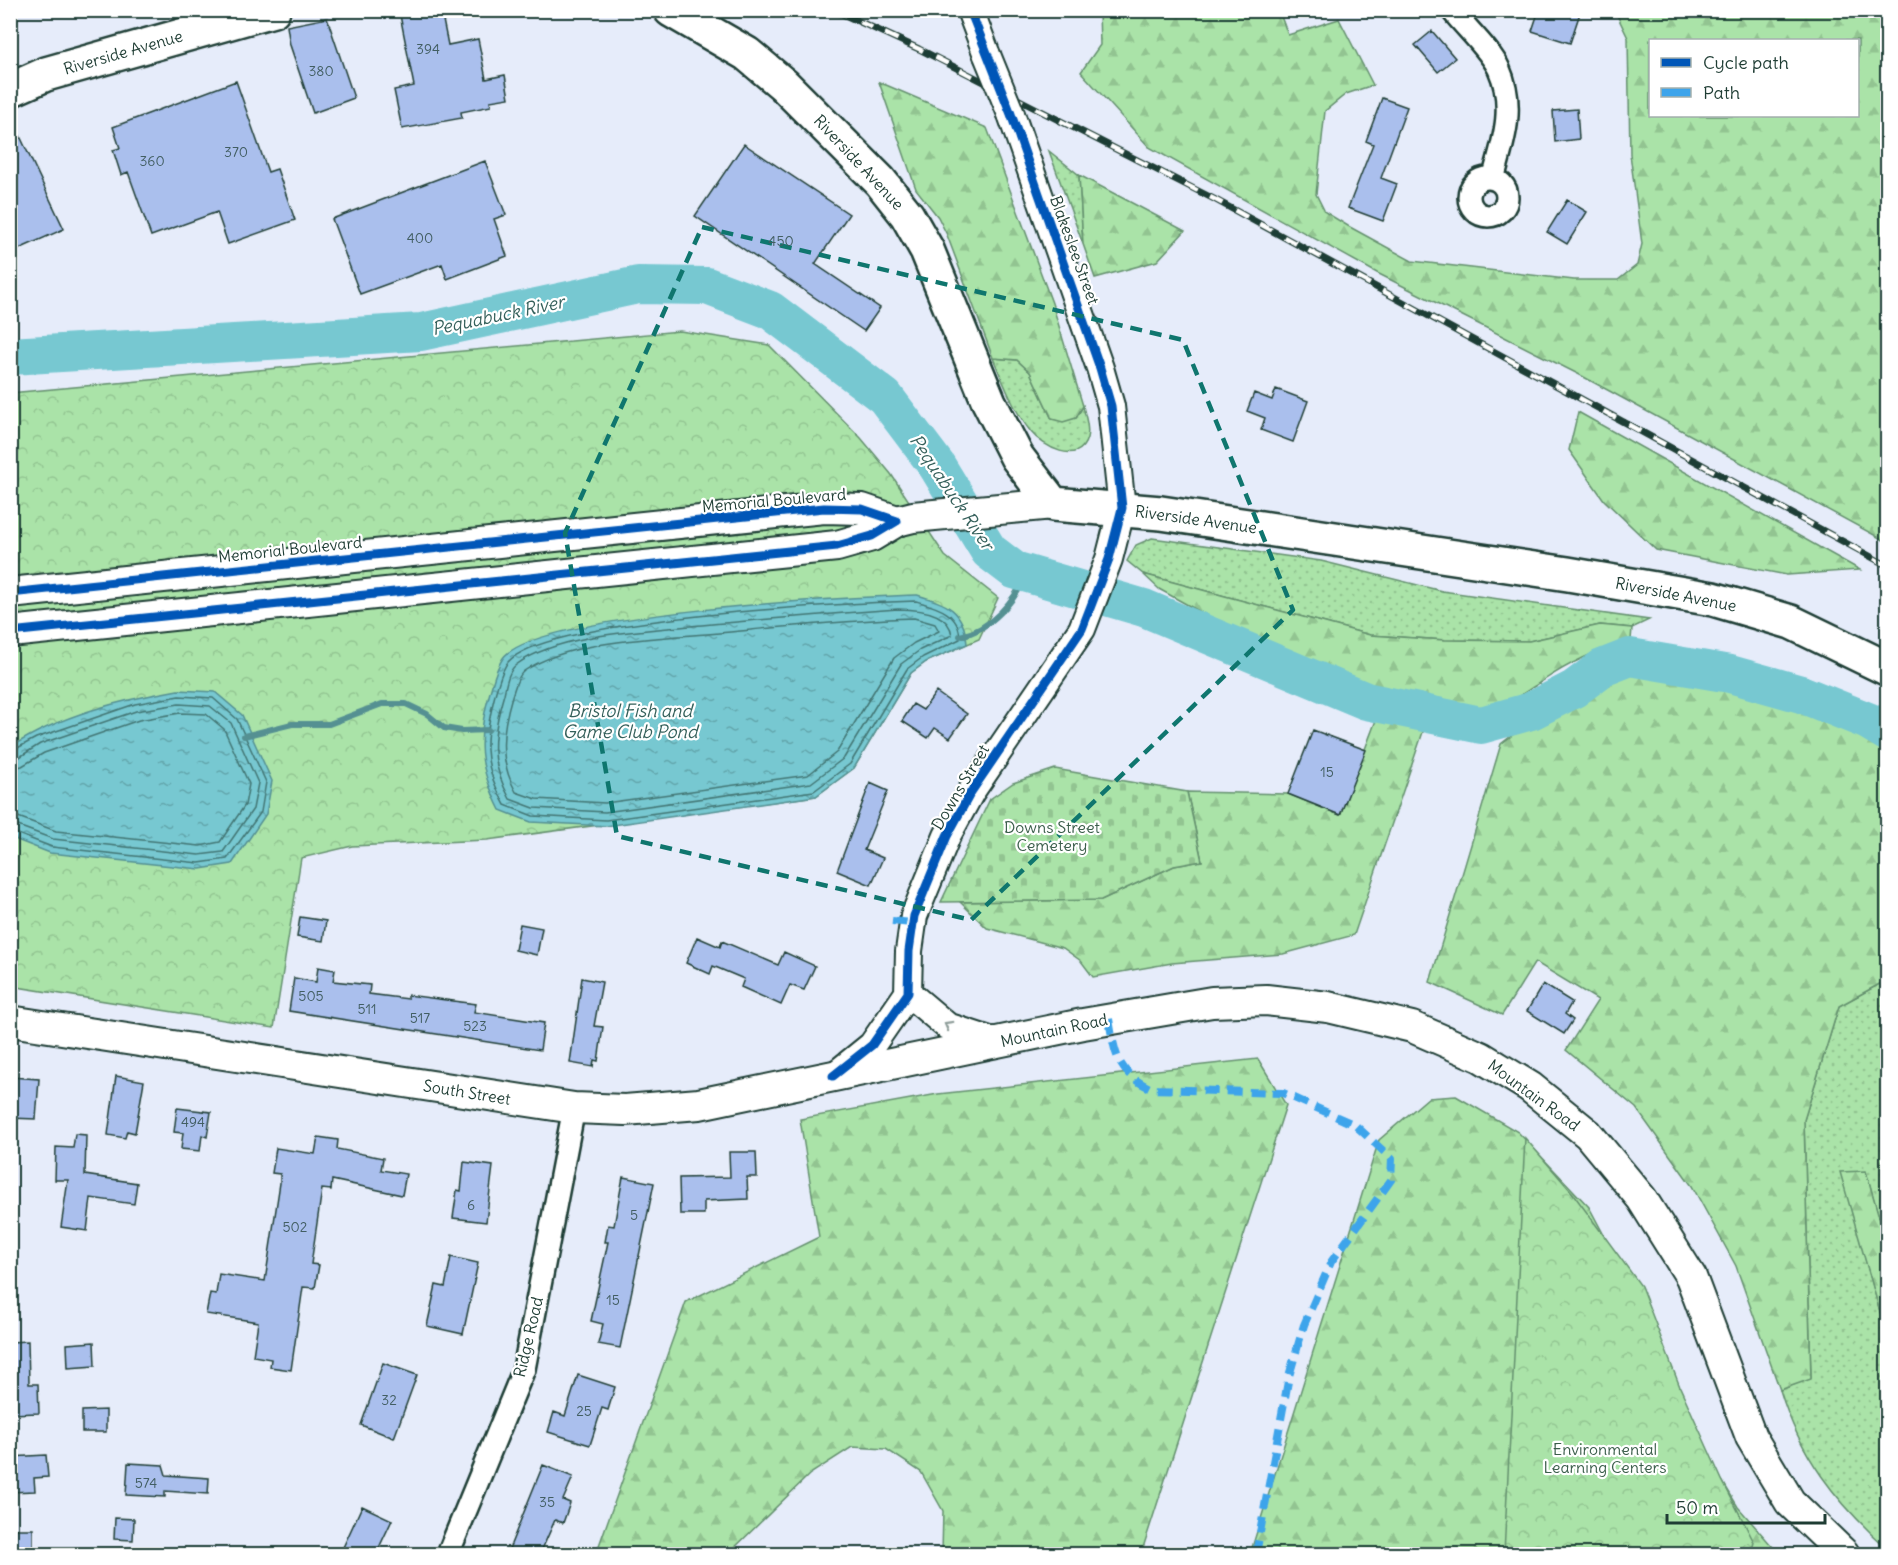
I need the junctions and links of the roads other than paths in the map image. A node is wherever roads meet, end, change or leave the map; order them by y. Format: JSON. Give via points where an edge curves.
{"nodes":[{"id":1,"x":273,"y":10,"type":"edge"},
{"id":2,"x":671,"y":10,"type":"edge"},
{"id":3,"x":970,"y":10,"type":"edge"},
{"id":4,"x":1452,"y":10,"type":"edge"},
{"id":5,"x":10,"y":90,"type":"edge"},
{"id":6,"x":1493,"y":180,"type":"dead end"},
{"id":7,"x":1053,"y":504,"type":"junction"},
{"id":8,"x":1122,"y":508,"type":"junction"},
{"id":9,"x":905,"y":519,"type":"junction"},
{"id":10,"x":10,"y":593,"type":"edge"},
{"id":11,"x":10,"y":632,"type":"edge"},
{"id":12,"x":1887,"y":669,"type":"edge"},
{"id":13,"x":908,"y":993,"type":"junction"},
{"id":14,"x":10,"y":1021,"type":"edge"},
{"id":15,"x":997,"y":1042,"type":"junction"},
{"id":16,"x":923,"y":1057,"type":"joint"},
{"id":17,"x":833,"y":1076,"type":"junction"},
{"id":18,"x":574,"y":1108,"type":"junction"},
{"id":19,"x":448,"y":1554,"type":"edge"},
{"id":20,"x":1844,"y":1554,"type":"edge"}],
"edges":[{"from":1,"to":5,"type":"highway","name":"Riverside Avenue","via":[[46,74]]},
{"from":2,"to":7,"type":"highway","name":"Riverside Avenue","via":[[747,54],[784,85],[880,181],[907,215],[927,250],[989,402],[1017,457]]},
{"from":3,"to":8,"type":"street","name":"Blakeslee Street","bridge":true,"via":[[1101,368],[1111,406]]},
{"from":4,"to":6,"type":"street","via":[[1499,68],[1507,97],[1508,119]]},
{"from":7,"to":8,"type":"highway","name":"Riverside Avenue"},
{"from":7,"to":9,"type":"main road","name":"Memorial Boulevard"},
{"from":8,"to":12,"type":"highway","name":"Riverside Avenue","via":[[1713,599],[1791,622]]},
{"from":8,"to":13,"type":"street","name":"Downs Street","via":[[1109,559],[1082,628],[971,792],[947,836],[914,916]]},
{"from":9,"to":10,"type":"main road","name":"Memorial Boulevard","via":[[862,509],[824,508]]},
{"from":9,"to":11,"type":"main road","name":"Memorial Boulevard","via":[[872,536],[837,546]]},
{"from":15,"to":13,"type":"street","one_way":true,"via":[[947,1026]]},
{"from":13,"to":17,"type":"street","via":[[872,1045]]},
{"from":14,"to":18,"type":"main road","name":"South Street"},
{"from":15,"to":16,"type":"main road","name":"Mountain Road"},
{"from":15,"to":20,"type":"main road","name":"Mountain Road","via":[[1155,1010],[1266,1000],[1328,1006],[1412,1027],[1481,1057],[1530,1087],[1588,1134],[1642,1199],[1691,1277],[1751,1437],[1790,1502]]},
{"from":16,"to":17,"type":"main road","name":"South Street"},
{"from":17,"to":18,"type":"main road","name":"South Street","via":[[699,1104],[625,1110]]},
{"from":18,"to":19,"type":"street","name":"Ridge Road","via":[[524,1369]]}]}
